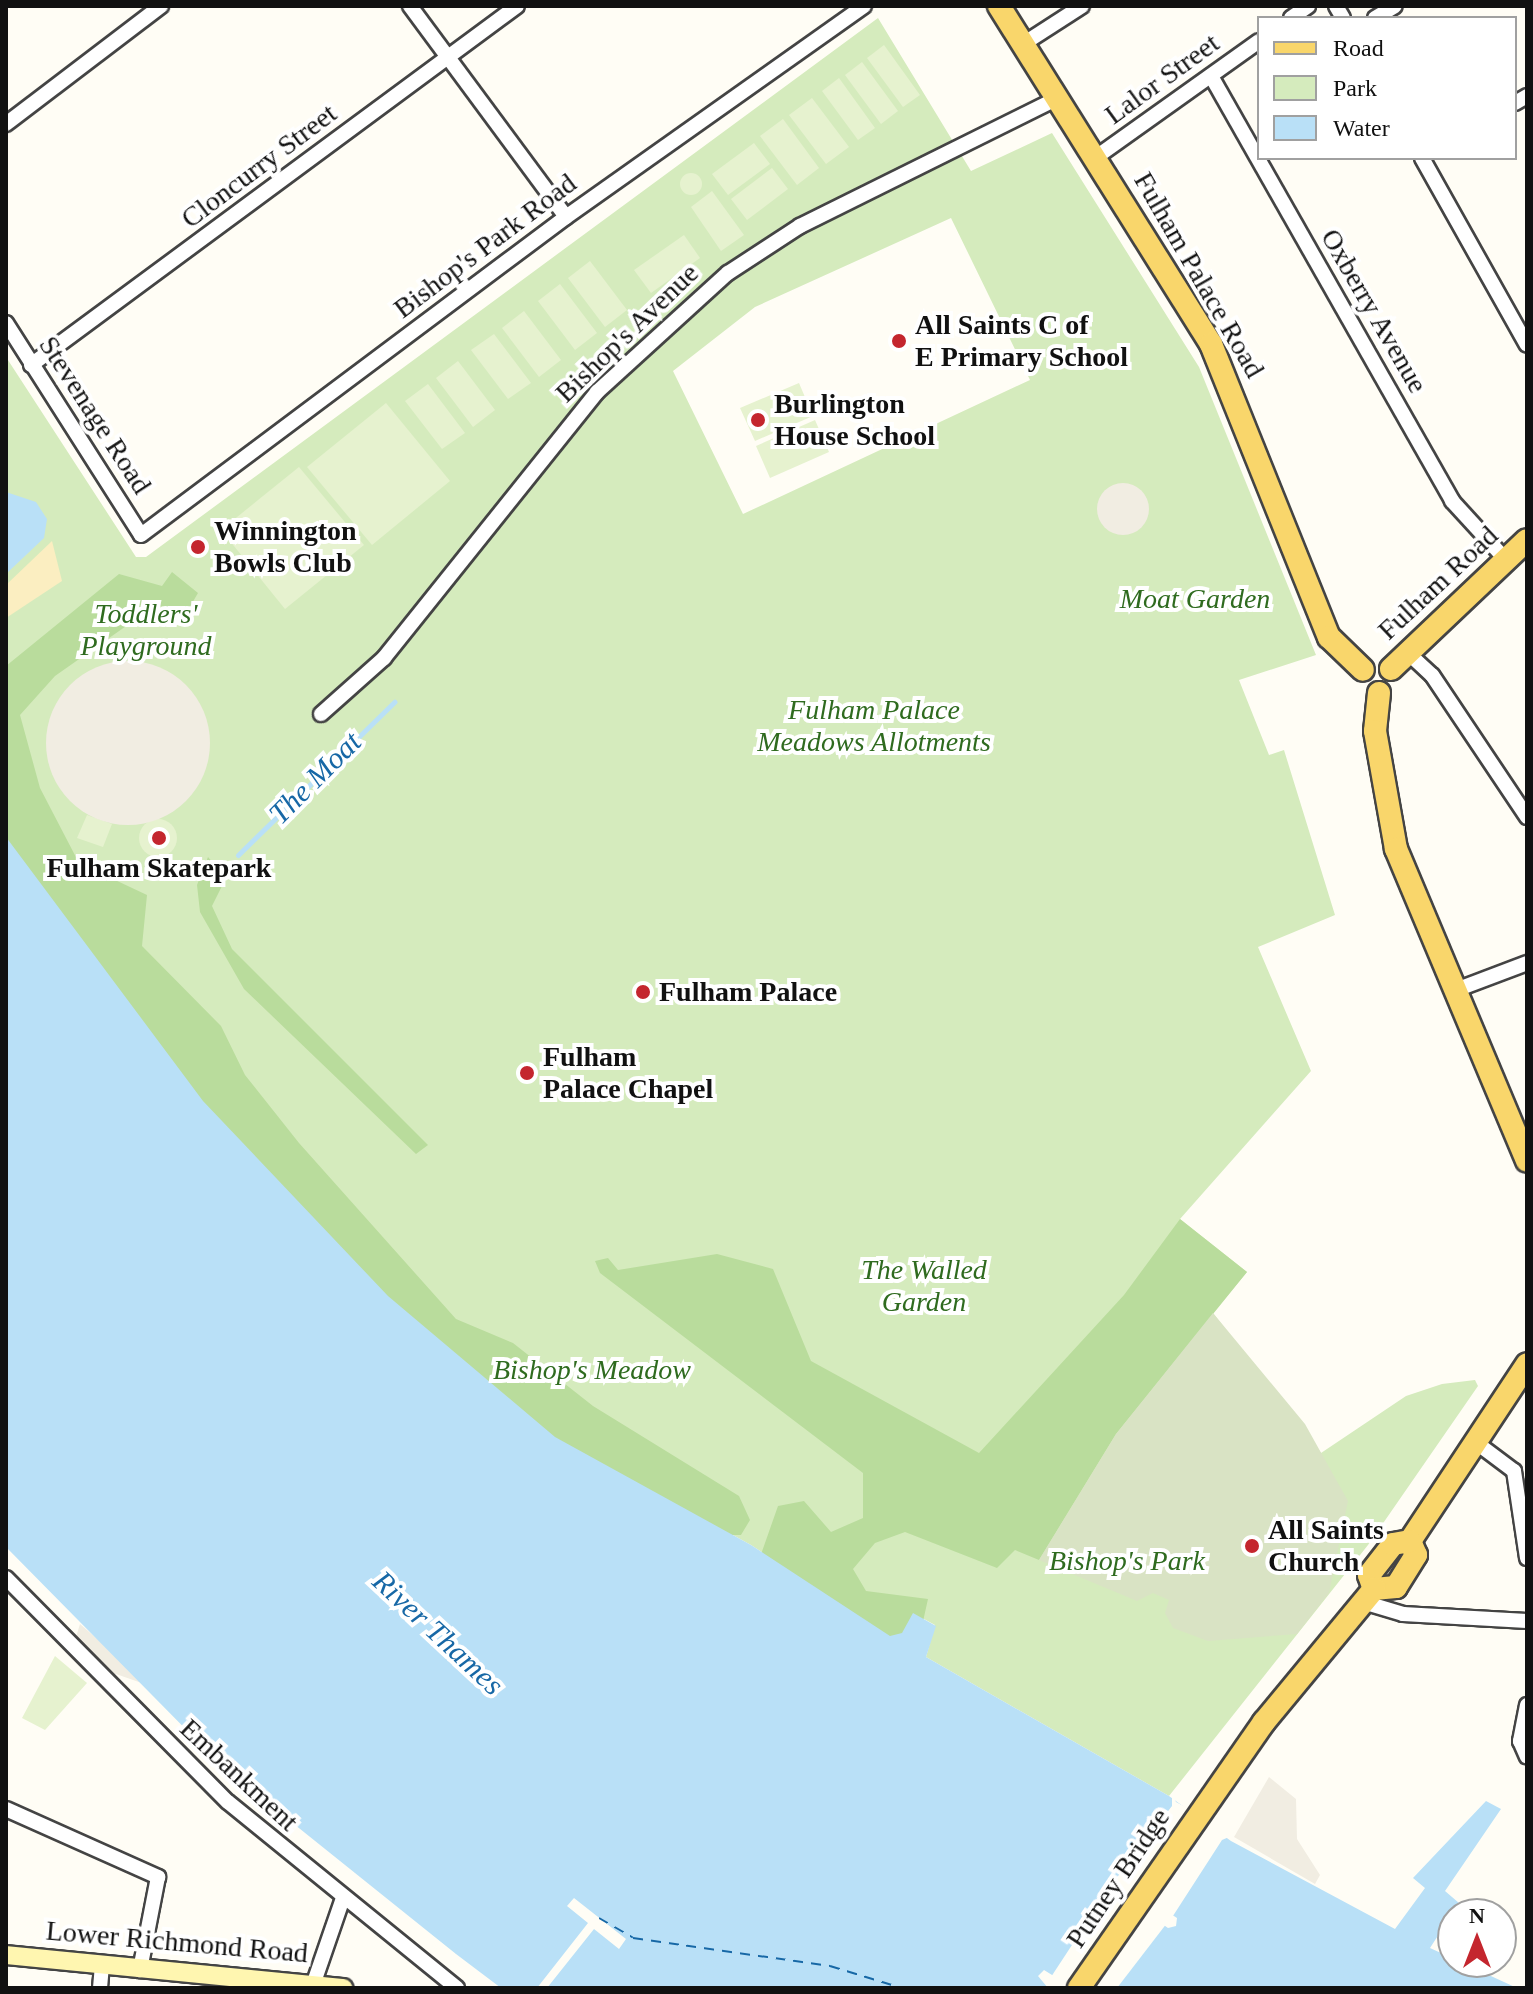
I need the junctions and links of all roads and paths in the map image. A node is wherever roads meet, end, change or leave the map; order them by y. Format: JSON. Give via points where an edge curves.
{"nodes":[{"id":1,"x":161,"y":6,"type":"edge"},
{"id":2,"x":410,"y":6,"type":"edge"},
{"id":3,"x":517,"y":6,"type":"edge"},
{"id":4,"x":864,"y":6,"type":"edge"},
{"id":5,"x":999,"y":6,"type":"edge"},
{"id":6,"x":1082,"y":6,"type":"edge"},
{"id":7,"x":1257,"y":42,"type":"edge"},
{"id":8,"x":1023,"y":44,"type":"junction"},
{"id":9,"x":448,"y":59,"type":"junction"},
{"id":10,"x":1211,"y":76,"type":"junction"},
{"id":11,"x":1056,"y":99,"type":"junction"},
{"id":12,"x":6,"y":124,"type":"edge"},
{"id":13,"x":1257,"y":157,"type":"edge"},
{"id":14,"x":1095,"y":158,"type":"junction"},
{"id":15,"x":1259,"y":160,"type":"edge"},
{"id":16,"x":1423,"y":160,"type":"edge"},
{"id":17,"x":566,"y":217,"type":"junction"},
{"id":18,"x":6,"y":323,"type":"edge"},
{"id":19,"x":1527,"y":345,"type":"edge"},
{"id":20,"x":31,"y":365,"type":"junction"},
{"id":21,"x":141,"y":535,"type":"joint"},
{"id":22,"x":1527,"y":540,"type":"edge"},
{"id":23,"x":1506,"y":560,"type":"junction"},
{"id":24,"x":1407,"y":652,"type":"junction"},
{"id":25,"x":1391,"y":669,"type":"junction"},
{"id":26,"x":1363,"y":670,"type":"junction"},
{"id":27,"x":1379,"y":693,"type":"junction"},
{"id":28,"x":321,"y":714,"type":"dead end"},
{"id":29,"x":1527,"y":817,"type":"edge"},
{"id":30,"x":1527,"y":963,"type":"edge"},
{"id":31,"x":1453,"y":991,"type":"junction"},
{"id":32,"x":1527,"y":1161,"type":"edge"},
{"id":33,"x":1527,"y":1364,"type":"edge"},
{"id":34,"x":1474,"y":1441,"type":"junction"},
{"id":35,"x":1527,"y":1558,"type":"edge"},
{"id":36,"x":6,"y":1578,"type":"edge"},
{"id":37,"x":1369,"y":1596,"type":"junction"},
{"id":38,"x":1527,"y":1621,"type":"edge"},
{"id":39,"x":1527,"y":1705,"type":"edge"},
{"id":40,"x":1525,"y":1754,"type":"edge"},
{"id":41,"x":6,"y":1809,"type":"edge"},
{"id":42,"x":343,"y":1898,"type":"junction"},
{"id":43,"x":6,"y":1955,"type":"edge"},
{"id":44,"x":102,"y":1967,"type":"junction"},
{"id":45,"x":140,"y":1970,"type":"junction"},
{"id":46,"x":313,"y":1984,"type":"edge"},
{"id":47,"x":100,"y":1988,"type":"edge"},
{"id":48,"x":343,"y":1988,"type":"edge"},
{"id":49,"x":457,"y":1988,"type":"edge"},
{"id":50,"x":1079,"y":1988,"type":"edge"}],
"edges":[{"from":1,"to":12,"type":"street"},
{"from":2,"to":9,"type":"street"},
{"from":3,"to":9,"type":"street","name":"Cloncurry Street"},
{"from":4,"to":17,"type":"street","name":"Bishop's Park Road"},
{"from":5,"to":8,"type":"main road","name":"Fulham Palace Road"},
{"from":6,"to":8,"type":"street"},
{"from":7,"to":10,"type":"street","name":"Lalor Street"},
{"from":8,"to":11,"type":"main road","name":"Fulham Palace Road"},
{"from":9,"to":17,"type":"street"},
{"from":9,"to":20,"type":"street","name":"Cloncurry Street"},
{"from":10,"to":13,"type":"street","name":"Oxberry Avenue"},
{"from":10,"to":14,"type":"street","name":"Lalor Street"},
{"from":11,"to":14,"type":"main road","name":"Fulham Palace Road"},
{"from":11,"to":28,"type":"street","name":"Bishop's Avenue","via":[[800,226],[728,273],[597,392],[384,658]]},
{"from":14,"to":26,"type":"main road","name":"Fulham Palace Road","via":[[1217,357],[1329,637]]},
{"from":15,"to":23,"type":"street","name":"Oxberry Avenue","via":[[1452,501]]},
{"from":16,"to":19,"type":"street"},
{"from":17,"to":21,"type":"street","name":"Bishop's Park Road"},
{"from":18,"to":20,"type":"street","name":"Stevenage Road"},
{"from":20,"to":21,"type":"street","name":"Stevenage Road"},
{"from":22,"to":23,"type":"main road","name":"Fulham Road"},
{"from":23,"to":24,"type":"main road","name":"Fulham Road"},
{"from":24,"to":25,"type":"main road","name":"Fulham Road"},
{"from":24,"to":29,"type":"street","via":[[1432,675]]},
{"from":25,"to":26,"type":"main road","via":[[1378,662]]},
{"from":25,"to":27,"type":"main road","via":[[1391,685]]},
{"from":26,"to":27,"type":"main road","via":[[1365,687]]},
{"from":27,"to":31,"type":"main road","via":[[1384,806]]},
{"from":30,"to":31,"type":"street"},
{"from":31,"to":32,"type":"main road"},
{"from":33,"to":34,"type":"main road"},
{"from":34,"to":35,"type":"street","via":[[1514,1471]]},
{"from":34,"to":37,"type":"main road","via":[[1410,1541],[1416,1555],[1396,1587]]},
{"from":36,"to":42,"type":"street","name":"Embankment","via":[[187,1764]]},
{"from":37,"to":38,"type":"street","via":[[1403,1614]]},
{"from":37,"to":50,"type":"main road","name":"Putney Bridge","via":[[1206,1802]]},
{"from":39,"to":40,"type":"street"},
{"from":41,"to":45,"type":"street","via":[[158,1877]]},
{"from":42,"to":46,"type":"street"},
{"from":42,"to":49,"type":"street","name":"Embankment"},
{"from":43,"to":44,"type":"main road","name":"Lower Richmond Road"},
{"from":44,"to":45,"type":"main road","name":"Lower Richmond Road"},
{"from":44,"to":47,"type":"street"},
{"from":45,"to":46,"type":"main road","name":"Lower Richmond Road"},
{"from":46,"to":48,"type":"main road","name":"Lower Richmond Road"}]}
